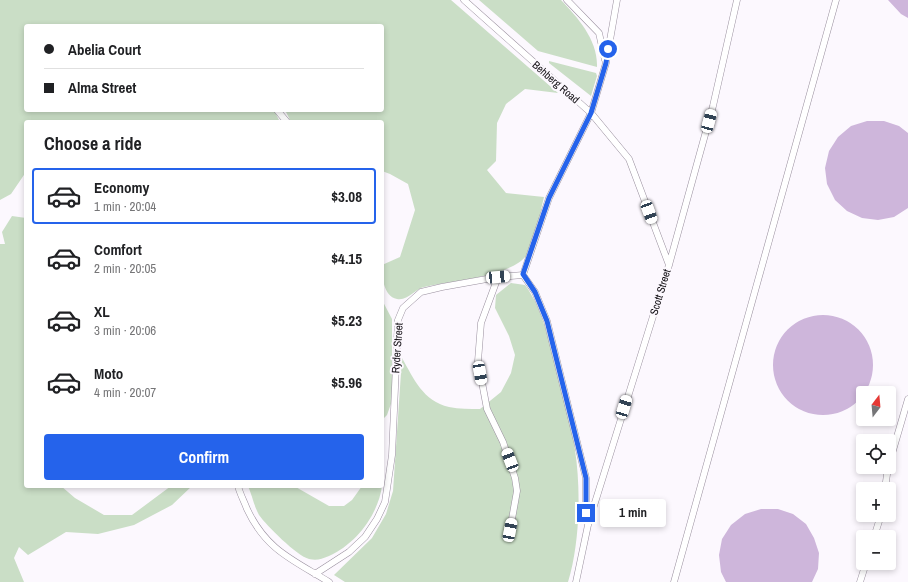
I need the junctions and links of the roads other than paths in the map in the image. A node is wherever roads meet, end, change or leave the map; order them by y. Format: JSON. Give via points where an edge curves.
{"nodes":[{"id":1,"x":464,"y":0,"type":"edge"},
{"id":2,"x":567,"y":0,"type":"edge"},
{"id":3,"x":617,"y":0,"type":"edge"},
{"id":4,"x":737,"y":0,"type":"edge"},
{"id":5,"x":836,"y":0,"type":"edge"},
{"id":6,"x":606,"y":63,"type":"junction"},
{"id":7,"x":279,"y":112,"type":"edge"},
{"id":8,"x":591,"y":113,"type":"junction"},
{"id":9,"x":285,"y":120,"type":"edge"},
{"id":10,"x":669,"y":265,"type":"junction"},
{"id":11,"x":523,"y":274,"type":"junction"},
{"id":12,"x":498,"y":277,"type":"junction"},
{"id":13,"x":908,"y":399,"type":"edge"},
{"id":14,"x":896,"y":441,"type":"edge"},
{"id":15,"x":238,"y":488,"type":"edge"},
{"id":16,"x":588,"y":526,"type":"junction"},
{"id":17,"x":510,"y":530,"type":"dead end"},
{"id":18,"x":864,"y":570,"type":"edge"},
{"id":19,"x":315,"y":574,"type":"junction"},
{"id":20,"x":329,"y":582,"type":"edge"},
{"id":21,"x":576,"y":582,"type":"edge"},
{"id":22,"x":674,"y":582,"type":"edge"},
{"id":23,"x":860,"y":582,"type":"edge"}],
"edges":[{"from":1,"to":8,"type":"lane","name":"Behberg Road"},
{"from":2,"to":6,"type":"lane","via":[[600,33]]},
{"from":3,"to":6,"type":"lane"},
{"from":4,"to":10,"type":"lane","name":"Scott Street","via":[[713,106]]},
{"from":5,"to":22,"type":"lane"},
{"from":6,"to":8,"type":"lane"},
{"from":7,"to":9,"type":"lane"},
{"from":8,"to":10,"type":"lane","name":"Behberg Road","via":[[629,159]]},
{"from":8,"to":11,"type":"lane","via":[[549,198]]},
{"from":10,"to":16,"type":"lane","name":"Scott Street"},
{"from":11,"to":12,"type":"lane","name":"Ryder Street"},
{"from":11,"to":16,"type":"lane","via":[[535,292],[547,321],[586,478]]},
{"from":12,"to":17,"type":"lane","via":[[481,323],[478,361],[487,409],[503,442],[515,478],[517,491]]},
{"from":12,"to":19,"type":"lane","name":"Ryder Street","via":[[421,292],[403,308],[398,320],[392,455],[385,502],[365,537],[349,552]]},
{"from":13,"to":14,"type":"lane"},
{"from":15,"to":19,"type":"lane","via":[[255,525],[267,541],[282,554]]},
{"from":16,"to":21,"type":"lane","name":"Scott Street"},
{"from":18,"to":23,"type":"lane"},
{"from":19,"to":20,"type":"lane"}]}
